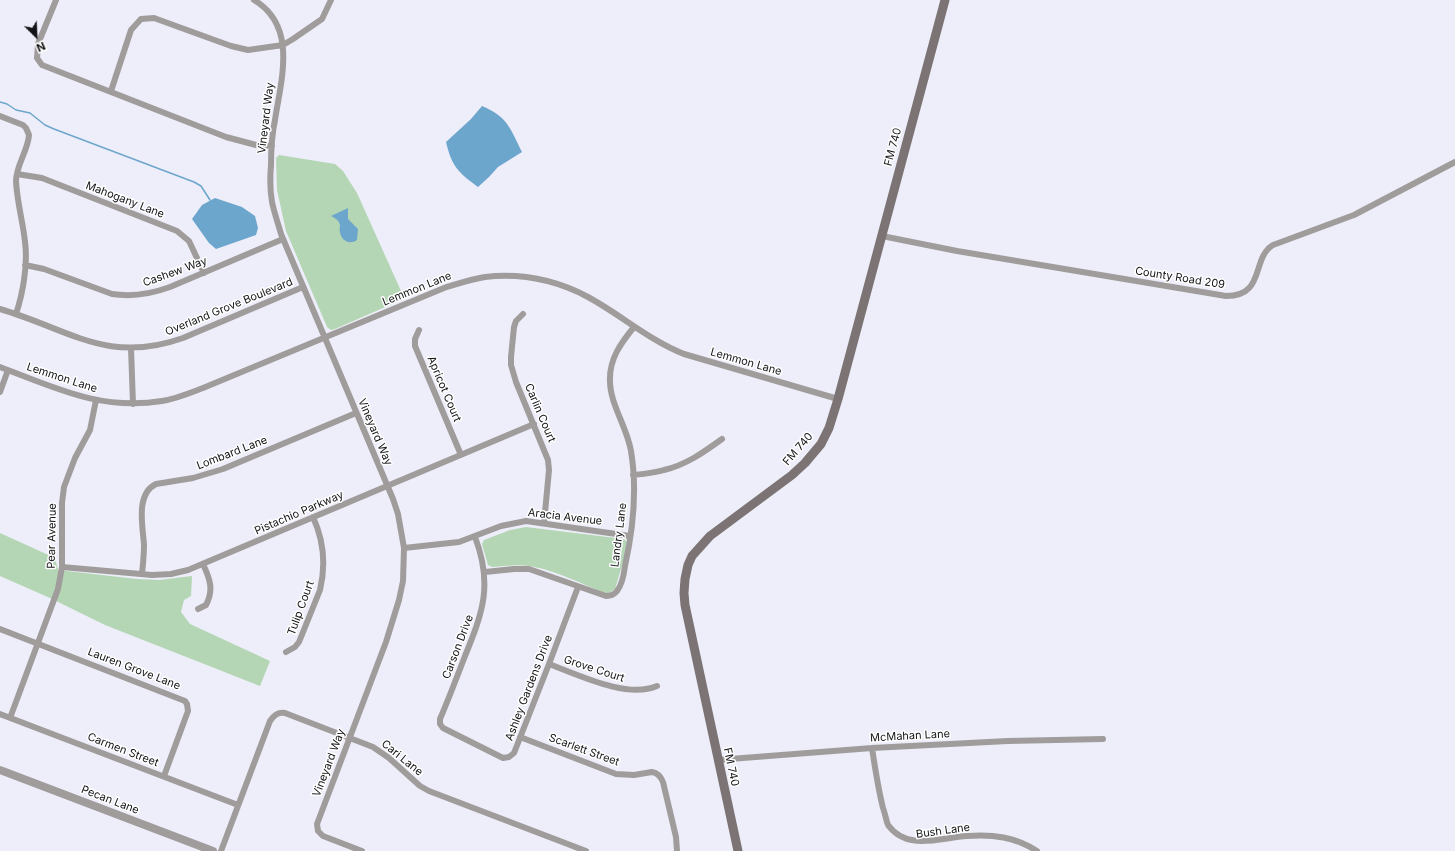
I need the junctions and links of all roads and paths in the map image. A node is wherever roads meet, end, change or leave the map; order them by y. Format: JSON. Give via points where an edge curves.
{"nodes":[{"id":1,"x":56,"y":0,"type":"edge"},
{"id":2,"x":254,"y":0,"type":"edge"},
{"id":3,"x":331,"y":0,"type":"edge"},
{"id":4,"x":945,"y":0,"type":"edge"},
{"id":5,"x":284,"y":45,"type":"junction"},
{"id":6,"x":111,"y":91,"type":"junction"},
{"id":7,"x":0,"y":116,"type":"edge"},
{"id":8,"x":272,"y":146,"type":"junction"},
{"id":9,"x":1455,"y":162,"type":"edge"},
{"id":10,"x":17,"y":174,"type":"junction"},
{"id":11,"x":882,"y":236,"type":"junction"},
{"id":12,"x":283,"y":239,"type":"junction"},
{"id":13,"x":25,"y":266,"type":"junction"},
{"id":14,"x":204,"y":273,"type":"junction"},
{"id":15,"x":303,"y":287,"type":"junction"},
{"id":16,"x":0,"y":309,"type":"edge"},
{"id":17,"x":16,"y":314,"type":"junction"},
{"id":18,"x":523,"y":314,"type":"dead end"},
{"id":19,"x":634,"y":327,"type":"junction"},
{"id":20,"x":419,"y":330,"type":"dead end"},
{"id":21,"x":324,"y":337,"type":"junction"},
{"id":22,"x":131,"y":348,"type":"junction"},
{"id":23,"x":0,"y":368,"type":"edge"},
{"id":24,"x":8,"y":370,"type":"junction"},
{"id":25,"x":0,"y":392,"type":"edge"},
{"id":26,"x":838,"y":399,"type":"junction"},
{"id":27,"x":96,"y":400,"type":"junction"},
{"id":28,"x":133,"y":404,"type":"junction"},
{"id":29,"x":356,"y":413,"type":"junction"},
{"id":30,"x":534,"y":424,"type":"junction"},
{"id":31,"x":722,"y":439,"type":"dead end"},
{"id":32,"x":461,"y":455,"type":"junction"},
{"id":33,"x":632,"y":475,"type":"junction"},
{"id":34,"x":387,"y":486,"type":"junction"},
{"id":35,"x":313,"y":517,"type":"junction"},
{"id":36,"x":544,"y":523,"type":"junction"},
{"id":37,"x":630,"y":536,"type":"junction"},
{"id":38,"x":475,"y":537,"type":"junction"},
{"id":39,"x":404,"y":548,"type":"junction"},
{"id":40,"x":203,"y":564,"type":"junction"},
{"id":41,"x":62,"y":567,"type":"junction"},
{"id":42,"x":484,"y":572,"type":"junction"},
{"id":43,"x":142,"y":574,"type":"junction"},
{"id":44,"x":578,"y":587,"type":"junction"},
{"id":45,"x":198,"y":610,"type":"dead end"},
{"id":46,"x":0,"y":628,"type":"edge"},
{"id":47,"x":38,"y":643,"type":"junction"},
{"id":48,"x":286,"y":652,"type":"dead end"},
{"id":49,"x":549,"y":664,"type":"junction"},
{"id":50,"x":657,"y":686,"type":"dead end"},
{"id":51,"x":0,"y":714,"type":"edge"},
{"id":52,"x":10,"y":718,"type":"junction"},
{"id":53,"x":520,"y":737,"type":"junction"},
{"id":54,"x":350,"y":738,"type":"junction"},
{"id":55,"x":1104,"y":739,"type":"dead end"},
{"id":56,"x":473,"y":743,"type":"joint"},
{"id":57,"x":872,"y":748,"type":"junction"},
{"id":58,"x":717,"y":760,"type":"junction"},
{"id":59,"x":0,"y":770,"type":"edge"},
{"id":60,"x":164,"y":776,"type":"junction"},
{"id":61,"x":238,"y":805,"type":"junction"},
{"id":62,"x":213,"y":851,"type":"edge"},
{"id":63,"x":220,"y":851,"type":"edge"},
{"id":64,"x":362,"y":851,"type":"edge"},
{"id":65,"x":586,"y":851,"type":"edge"},
{"id":66,"x":677,"y":851,"type":"edge"},
{"id":67,"x":738,"y":851,"type":"edge"},
{"id":68,"x":1037,"y":851,"type":"edge"}],
"edges":[{"from":1,"to":6,"type":"street","via":[[38,44],[37,58],[42,65],[50,69]]},
{"from":2,"to":5,"type":"street","name":"Vineyard Way","via":[[269,13],[279,29]]},
{"from":3,"to":5,"type":"street","via":[[322,19]]},
{"from":4,"to":11,"type":"main road","name":"FM 740","number":"FM 740"},
{"from":5,"to":6,"type":"street","via":[[248,50],[154,18],[141,19],[131,30]]},
{"from":5,"to":8,"type":"street","name":"Vineyard Way","via":[[284,66]]},
{"from":6,"to":8,"type":"street","via":[[226,137],[256,145]]},
{"from":7,"to":10,"type":"street","via":[[23,125],[28,131],[29,138]]},
{"from":8,"to":12,"type":"street","name":"Vineyard Way","via":[[272,200]]},
{"from":9,"to":11,"type":"street","name":"County Road 209","via":[[1354,215],[1267,248],[1255,280],[1242,294],[1235,296]]},
{"from":10,"to":13,"type":"street","via":[[26,249]]},
{"from":10,"to":14,"type":"street","name":"Mahogany Lane","via":[[42,178],[177,230],[189,241]]},
{"from":11,"to":26,"type":"main road","name":"FM 740","number":"FM 740"},
{"from":12,"to":14,"type":"street","name":"Cashew Way"},
{"from":12,"to":15,"type":"street","name":"Vineyard Way"},
{"from":13,"to":14,"type":"street","name":"Cashew Way","via":[[44,269],[120,296],[152,293]]},
{"from":13,"to":17,"type":"street","via":[[23,292]]},
{"from":15,"to":21,"type":"street","name":"Vineyard Way"},
{"from":15,"to":22,"type":"street","name":"Overland Grove Boulevard","via":[[173,342]]},
{"from":16,"to":17,"type":"street","name":"Overland Grove Boulevard"},
{"from":17,"to":22,"type":"street","name":"Overland Grove Boulevard","via":[[89,342],[108,347]]},
{"from":18,"to":30,"type":"street","name":"Carlin Court","via":[[514,327],[511,357],[516,382]]},
{"from":19,"to":21,"type":"street","name":"Lemmon Lane","via":[[588,297],[560,285],[531,278],[507,276],[475,279],[444,288]]},
{"from":19,"to":26,"type":"street","name":"Lemmon Lane","via":[[668,348],[684,354]]},
{"from":19,"to":33,"type":"street","name":"Landry Lane","via":[[619,347],[610,372],[615,403],[631,451]]},
{"from":20,"to":32,"type":"street","name":"Apricot Court","via":[[415,346]]},
{"from":21,"to":28,"type":"street","name":"Lemmon Lane","via":[[183,396]]},
{"from":21,"to":29,"type":"street","name":"Vineyard Way"},
{"from":22,"to":28,"type":"street"},
{"from":23,"to":24,"type":"street","name":"Lemmon Lane"},
{"from":24,"to":25,"type":"street"},
{"from":24,"to":27,"type":"street","name":"Lemmon Lane","via":[[76,396]]},
{"from":26,"to":58,"type":"main road","name":"FM 740","number":"FM 740","via":[[821,444],[805,463],[710,536],[692,556],[688,565],[685,605]]},
{"from":27,"to":28,"type":"street","name":"Lemmon Lane"},
{"from":27,"to":41,"type":"street","name":"Pear Avenue","via":[[90,430],[66,477],[63,491]]},
{"from":29,"to":34,"type":"street","name":"Vineyard Way"},
{"from":29,"to":43,"type":"street","name":"Lombard Lane","via":[[223,469],[151,487],[142,506]]},
{"from":30,"to":32,"type":"street","name":"Pistachio Parkway"},
{"from":30,"to":36,"type":"street","name":"Carlin Court","via":[[548,460]]},
{"from":31,"to":33,"type":"street","via":[[678,466],[663,471]]},
{"from":32,"to":34,"type":"street","name":"Pistachio Parkway"},
{"from":33,"to":37,"type":"street","name":"Landry Lane"},
{"from":34,"to":35,"type":"street","name":"Pistachio Parkway"},
{"from":34,"to":39,"type":"street","name":"Vineyard Way","via":[[398,514]]},
{"from":35,"to":40,"type":"street","name":"Pistachio Parkway"},
{"from":35,"to":48,"type":"street","name":"Tulip Court","via":[[323,550],[322,581],[300,642]]},
{"from":36,"to":37,"type":"street","name":"Aracia Avenue"},
{"from":36,"to":38,"type":"street","name":"Aracia Avenue","via":[[519,522]]},
{"from":37,"to":44,"type":"street","name":"Landry Lane","via":[[624,574],[618,591],[606,596]]},
{"from":38,"to":39,"type":"street","name":"Aracia Avenue","via":[[451,544]]},
{"from":38,"to":42,"type":"street","name":"Carson Drive","via":[[482,556]]},
{"from":39,"to":54,"type":"street","name":"Vineyard Way","via":[[403,581],[395,618]]},
{"from":40,"to":43,"type":"street","name":"Pistachio Parkway","via":[[170,574]]},
{"from":40,"to":45,"type":"street","via":[[210,582],[211,594],[206,605]]},
{"from":41,"to":43,"type":"street","name":"Pistachio Parkway"},
{"from":41,"to":47,"type":"street","name":"Pear Avenue","via":[[58,589]]},
{"from":42,"to":44,"type":"street","name":"Landry Lane","via":[[529,569]]},
{"from":42,"to":56,"type":"street","name":"Carson Drive","via":[[484,598],[480,617],[440,722],[443,728]]},
{"from":44,"to":49,"type":"street","name":"Ashley Gardens Drive"},
{"from":46,"to":47,"type":"street","name":"Lauren Grove Lane"},
{"from":47,"to":52,"type":"street","name":"Pear Avenue"},
{"from":47,"to":60,"type":"street","name":"Lauren Grove Lane","via":[[185,701],[188,711]]},
{"from":49,"to":50,"type":"street","name":"Grove Court","via":[[622,690]]},
{"from":49,"to":53,"type":"street","name":"Ashley Gardens Drive"},
{"from":51,"to":52,"type":"street","name":"Carmen Street"},
{"from":52,"to":60,"type":"street","name":"Carmen Street"},
{"from":53,"to":56,"type":"street","name":"Ashley Gardens Drive","via":[[514,752],[506,758]]},
{"from":53,"to":66,"type":"street","name":"Scarlett Street","via":[[616,774],[656,773],[664,782]]},
{"from":54,"to":61,"type":"street","name":"Cari Lane","via":[[285,713],[276,714],[270,721]]},
{"from":54,"to":64,"type":"street","name":"Vineyard Way","via":[[317,828],[324,836]]},
{"from":54,"to":65,"type":"street","name":"Cari Lane","via":[[382,752],[429,791]]},
{"from":55,"to":57,"type":"street","name":"McMahan Lane"},
{"from":57,"to":58,"type":"street","name":"McMahan Lane"},
{"from":57,"to":68,"type":"street","name":"Bush Lane","via":[[888,824],[895,835],[906,844],[919,846],[966,836],[1001,836],[1028,845]]},
{"from":58,"to":67,"type":"main road","name":"FM 740","number":"FM 740"},
{"from":59,"to":62,"type":"street","name":"Pecan Lane"},
{"from":60,"to":61,"type":"street","name":"Carmen Street"},
{"from":61,"to":63,"type":"street","name":"Cari Lane"}]}
